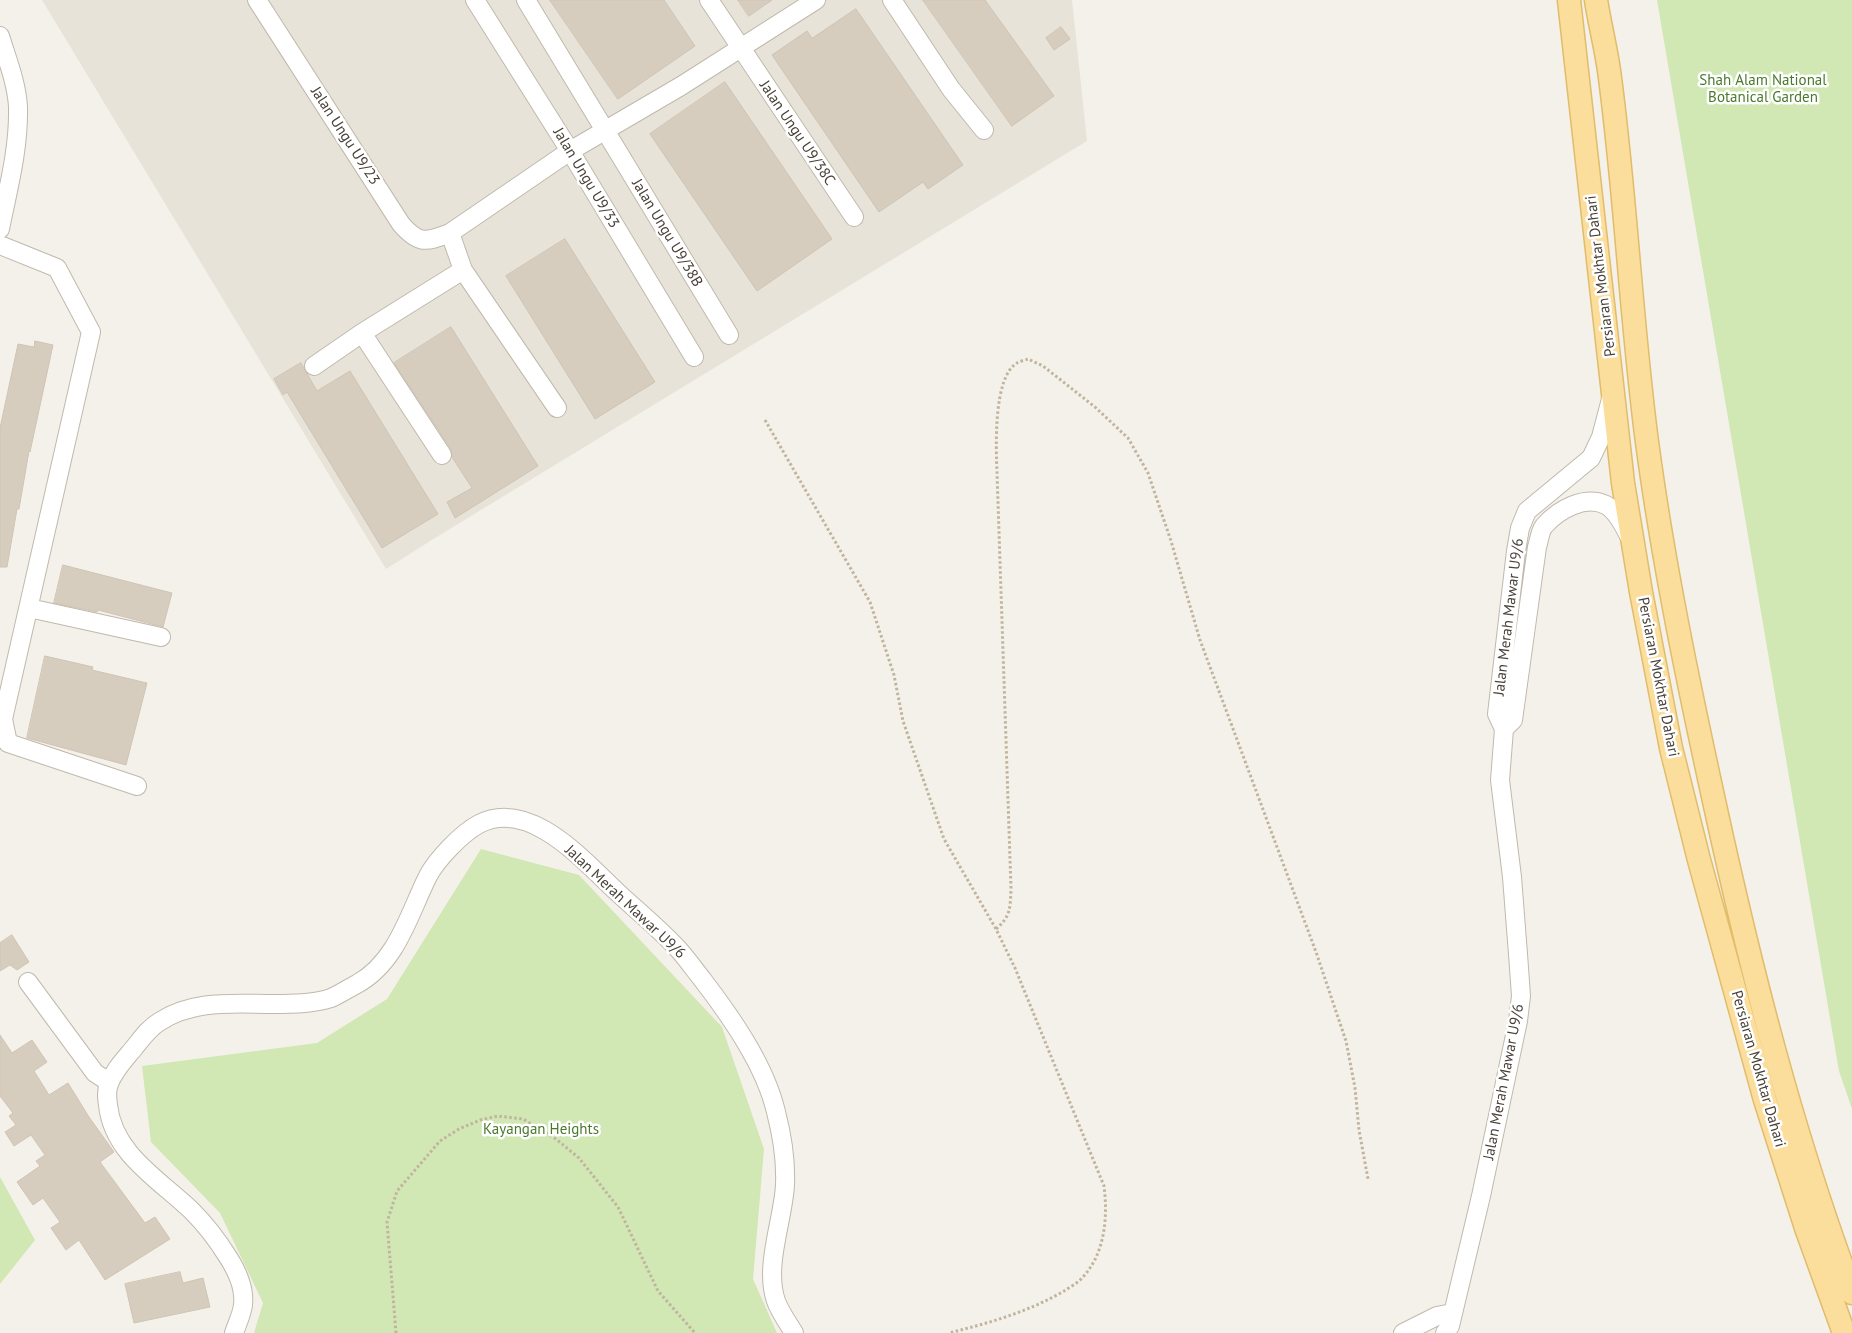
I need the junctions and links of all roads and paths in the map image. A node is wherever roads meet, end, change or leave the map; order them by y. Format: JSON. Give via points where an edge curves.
{"nodes":[{"id":1,"x":258,"y":0,"type":"edge"},
{"id":2,"x":475,"y":0,"type":"edge"},
{"id":3,"x":526,"y":0,"type":"edge"},
{"id":4,"x":708,"y":0,"type":"edge"},
{"id":5,"x":816,"y":0,"type":"edge"},
{"id":6,"x":892,"y":0,"type":"edge"},
{"id":7,"x":1569,"y":0,"type":"edge"},
{"id":8,"x":1596,"y":0,"type":"edge"},
{"id":9,"x":0,"y":36,"type":"edge"},
{"id":10,"x":740,"y":49,"type":"junction"},
{"id":11,"x":984,"y":130,"type":"dead end"},
{"id":12,"x":606,"y":131,"type":"junction"},
{"id":13,"x":570,"y":151,"type":"junction"},
{"id":14,"x":854,"y":217,"type":"dead end"},
{"id":15,"x":0,"y":229,"type":"edge"},
{"id":16,"x":450,"y":233,"type":"junction"},
{"id":17,"x":0,"y":245,"type":"edge"},
{"id":18,"x":463,"y":270,"type":"junction"},
{"id":19,"x":362,"y":332,"type":"junction"},
{"id":20,"x":729,"y":335,"type":"dead end"},
{"id":21,"x":694,"y":358,"type":"dead end"},
{"id":22,"x":314,"y":366,"type":"dead end"},
{"id":23,"x":1614,"y":389,"type":"junction"},
{"id":24,"x":557,"y":408,"type":"dead end"},
{"id":25,"x":765,"y":420,"type":"dead end"},
{"id":26,"x":442,"y":454,"type":"dead end"},
{"id":27,"x":1634,"y":547,"type":"junction"},
{"id":28,"x":29,"y":608,"type":"junction"},
{"id":29,"x":160,"y":637,"type":"dead end"},
{"id":30,"x":1504,"y":729,"type":"junction"},
{"id":31,"x":137,"y":786,"type":"dead end"},
{"id":32,"x":996,"y":929,"type":"junction"},
{"id":33,"x":28,"y":982,"type":"dead end"},
{"id":34,"x":109,"y":1082,"type":"junction"},
{"id":35,"x":1368,"y":1179,"type":"dead end"},
{"id":36,"x":1852,"y":1293,"type":"edge"},
{"id":37,"x":1452,"y":1313,"type":"junction"},
{"id":38,"x":234,"y":1333,"type":"edge"},
{"id":39,"x":396,"y":1333,"type":"edge"},
{"id":40,"x":695,"y":1333,"type":"edge"},
{"id":41,"x":794,"y":1333,"type":"edge"},
{"id":42,"x":949,"y":1333,"type":"edge"},
{"id":43,"x":1403,"y":1333,"type":"edge"},
{"id":44,"x":1445,"y":1333,"type":"edge"},
{"id":45,"x":1844,"y":1333,"type":"edge"}],
"edges":[{"from":1,"to":16,"type":"street","name":"Jalan Ungu U9/23","via":[[410,235],[420,240],[431,240]]},
{"from":2,"to":13,"type":"street","name":"Jalan Ungu U9/33"},
{"from":3,"to":12,"type":"street","name":"Jalan Ungu U9/38B"},
{"from":4,"to":10,"type":"street","name":"Jalan Ungu U9/38C"},
{"from":5,"to":10,"type":"street","name":"Jalan Ungu U9/23"},
{"from":6,"to":11,"type":"street","via":[[951,89]]},
{"from":7,"to":23,"type":"main road","name":"Persiaran Mokhtar Dahari"},
{"from":8,"to":36,"type":"main road","name":"Persiaran Mokhtar Dahari","via":[[1611,84],[1647,441],[1687,676],[1752,963],[1787,1095],[1826,1223]]},
{"from":9,"to":15,"type":"street","via":[[18,106],[17,147]]},
{"from":10,"to":12,"type":"street","name":"Jalan Ungu U9/23"},
{"from":10,"to":14,"type":"street","name":"Jalan Ungu U9/38C"},
{"from":12,"to":13,"type":"street","name":"Jalan Ungu U9/23"},
{"from":12,"to":20,"type":"street","name":"Jalan Ungu U9/38B"},
{"from":13,"to":16,"type":"street","name":"Jalan Ungu U9/23"},
{"from":13,"to":21,"type":"street","name":"Jalan Ungu U9/33"},
{"from":16,"to":18,"type":"street"},
{"from":17,"to":28,"type":"street","via":[[57,268],[91,332]]},
{"from":18,"to":19,"type":"street"},
{"from":18,"to":24,"type":"street"},
{"from":19,"to":22,"type":"street"},
{"from":19,"to":26,"type":"street"},
{"from":23,"to":27,"type":"main road","name":"Persiaran Mokhtar Dahari","via":[[1623,483]]},
{"from":23,"to":30,"type":"street","name":"Jalan Merah Mawar U9/6","via":[[1601,437],[1591,458],[1527,512],[1520,528],[1497,714]]},
{"from":25,"to":32,"type":"path","via":[[870,602],[894,675],[903,720],[944,839]]},
{"from":27,"to":30,"type":"street","name":"Jalan Merah Mawar U9/6","via":[[1620,520],[1608,506],[1593,501],[1578,503],[1561,511],[1543,527],[1537,547],[1513,720]]},
{"from":27,"to":45,"type":"main road","name":"Persiaran Mokhtar Dahari","via":[[1669,738],[1698,860],[1765,1100]]},
{"from":28,"to":29,"type":"street"},
{"from":28,"to":31,"type":"street","via":[[3,719],[8,744]]},
{"from":30,"to":37,"type":"street","name":"Jalan Merah Mawar U9/6","via":[[1500,780],[1512,877],[1521,996],[1481,1196]]},
{"from":32,"to":35,"type":"path","via":[[1006,921],[1011,889],[996,419],[1008,373],[1016,363],[1028,359],[1043,366],[1095,407],[1128,438],[1148,473],[1200,640],[1346,1041]]},
{"from":32,"to":42,"type":"path","via":[[1019,977],[1104,1186],[1105,1226],[1100,1247],[1083,1278],[1047,1301]]},
{"from":33,"to":34,"type":"street","via":[[95,1073]]},
{"from":34,"to":38,"type":"street","via":[[109,1116],[118,1138],[133,1158],[195,1214],[219,1242],[235,1268],[243,1289],[244,1307]]},
{"from":34,"to":41,"type":"street","name":"Jalan Merah Mawar U9/6","via":[[147,1032],[161,1020],[194,1006],[296,1004],[331,998],[367,978],[392,952],[429,872],[452,845],[478,824],[500,817],[522,820],[544,830],[591,866],[680,950],[747,1043],[768,1086],[782,1146],[786,1181],[773,1272],[775,1299]]},
{"from":37,"to":43,"type":"street","via":[[1438,1316]]},
{"from":37,"to":44,"type":"street","name":"Jalan Merah Mawar U9/6"},
{"from":39,"to":40,"type":"path","via":[[387,1222],[397,1191],[440,1141],[459,1129],[498,1116],[523,1119],[579,1158],[618,1207],[658,1291]]}]}
